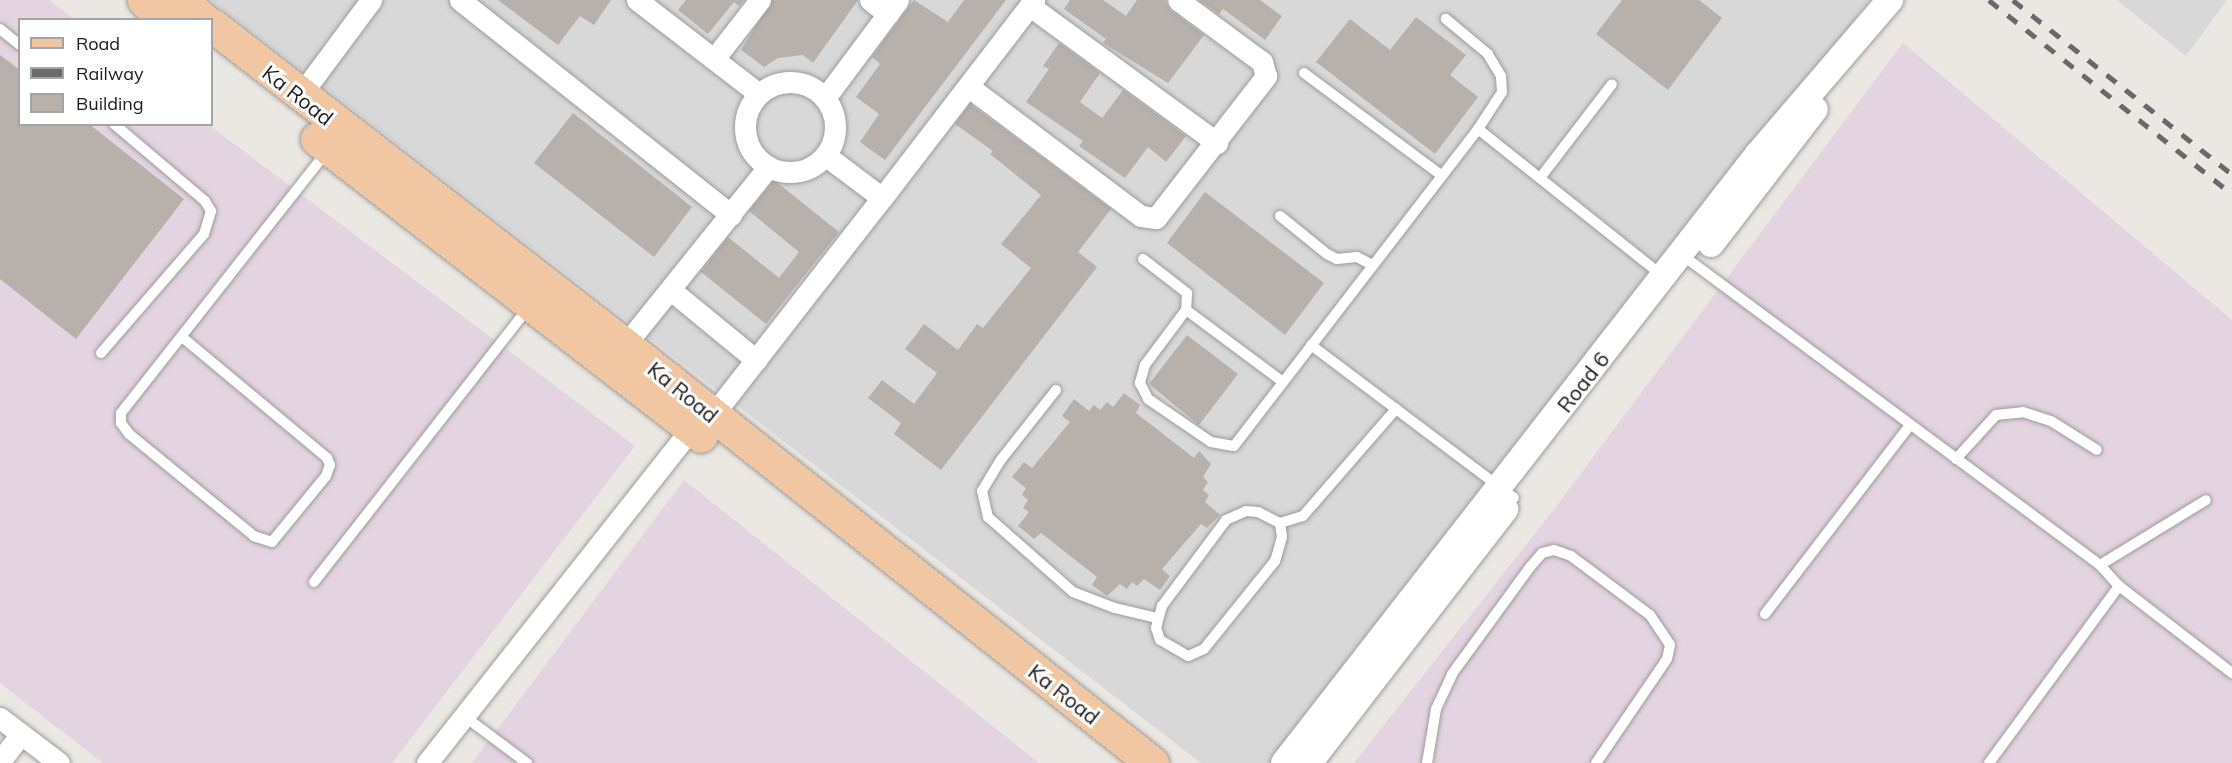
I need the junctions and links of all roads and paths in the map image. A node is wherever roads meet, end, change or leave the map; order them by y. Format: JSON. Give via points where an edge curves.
{"nodes":[{"id":1,"x":144,"y":0,"type":"edge"},
{"id":2,"x":180,"y":0,"type":"edge"},
{"id":3,"x":371,"y":0,"type":"edge"},
{"id":4,"x":460,"y":0,"type":"edge"},
{"id":5,"x":637,"y":0,"type":"edge"},
{"id":6,"x":760,"y":0,"type":"edge"},
{"id":7,"x":870,"y":0,"type":"edge"},
{"id":8,"x":1178,"y":0,"type":"edge"},
{"id":9,"x":1888,"y":2,"type":"edge"},
{"id":10,"x":1032,"y":3,"type":"edge"},
{"id":11,"x":893,"y":7,"type":"edge"},
{"id":12,"x":166,"y":18,"type":"edge"},
{"id":13,"x":202,"y":18,"type":"edge"},
{"id":14,"x":1446,"y":19,"type":"dead end"},
{"id":15,"x":213,"y":26,"type":"edge"},
{"id":16,"x":0,"y":29,"type":"edge"},
{"id":17,"x":18,"y":43,"type":"edge"},
{"id":18,"x":213,"y":55,"type":"edge"},
{"id":19,"x":714,"y":60,"type":"junction"},
{"id":20,"x":1304,"y":73,"type":"dead end"},
{"id":21,"x":1612,"y":84,"type":"dead end"},
{"id":22,"x":969,"y":87,"type":"junction"},
{"id":23,"x":759,"y":94,"type":"junction"},
{"id":24,"x":299,"y":97,"type":"junction"},
{"id":25,"x":825,"y":98,"type":"junction"},
{"id":26,"x":116,"y":126,"type":"edge"},
{"id":27,"x":1478,"y":129,"type":"junction"},
{"id":28,"x":1216,"y":143,"type":"junction"},
{"id":29,"x":329,"y":149,"type":"junction"},
{"id":30,"x":825,"y":155,"type":"junction"},
{"id":31,"x":768,"y":167,"type":"junction"},
{"id":32,"x":1442,"y":176,"type":"junction"},
{"id":33,"x":1540,"y":177,"type":"junction"},
{"id":34,"x":882,"y":198,"type":"junction"},
{"id":35,"x":731,"y":215,"type":"junction"},
{"id":36,"x":1280,"y":216,"type":"dead end"},
{"id":37,"x":1143,"y":259,"type":"dead end"},
{"id":38,"x":1688,"y":260,"type":"junction"},
{"id":39,"x":1373,"y":265,"type":"junction"},
{"id":40,"x":1665,"y":277,"type":"junction"},
{"id":41,"x":672,"y":291,"type":"junction"},
{"id":42,"x":531,"y":305,"type":"junction"},
{"id":43,"x":1186,"y":310,"type":"junction"},
{"id":44,"x":182,"y":337,"type":"junction"},
{"id":45,"x":625,"y":345,"type":"junction"},
{"id":46,"x":1311,"y":345,"type":"junction"},
{"id":47,"x":101,"y":353,"type":"dead end"},
{"id":48,"x":756,"y":360,"type":"junction"},
{"id":49,"x":1283,"y":381,"type":"junction"},
{"id":50,"x":1056,"y":390,"type":"dead end"},
{"id":51,"x":1396,"y":410,"type":"junction"},
{"id":52,"x":702,"y":422,"type":"junction"},
{"id":53,"x":1910,"y":425,"type":"junction"},
{"id":54,"x":2097,"y":450,"type":"dead end"},
{"id":55,"x":1956,"y":459,"type":"junction"},
{"id":56,"x":1507,"y":493,"type":"junction"},
{"id":57,"x":2206,"y":500,"type":"dead end"},
{"id":58,"x":1280,"y":523,"type":"junction"},
{"id":59,"x":2100,"y":565,"type":"junction"},
{"id":60,"x":314,"y":582,"type":"dead end"},
{"id":61,"x":2119,"y":586,"type":"junction"},
{"id":62,"x":1765,"y":614,"type":"dead end"},
{"id":63,"x":1157,"y":618,"type":"junction"},
{"id":64,"x":2232,"y":672,"type":"edge"},
{"id":65,"x":464,"y":716,"type":"junction"},
{"id":66,"x":0,"y":718,"type":"edge"},
{"id":67,"x":21,"y":734,"type":"junction"},
{"id":68,"x":0,"y":761,"type":"edge"},
{"id":69,"x":59,"y":763,"type":"edge"},
{"id":70,"x":427,"y":763,"type":"edge"},
{"id":71,"x":527,"y":763,"type":"edge"},
{"id":72,"x":1122,"y":763,"type":"edge"},
{"id":73,"x":1152,"y":763,"type":"edge"},
{"id":74,"x":1284,"y":763,"type":"edge"},
{"id":75,"x":1309,"y":763,"type":"edge"},
{"id":76,"x":1427,"y":763,"type":"edge"},
{"id":77,"x":1596,"y":763,"type":"edge"},
{"id":78,"x":1989,"y":763,"type":"edge"}],
"edges":[{"from":1,"to":12,"type":"main road"},
{"from":2,"to":13,"type":"main road"},
{"from":3,"to":24,"type":"street"},
{"from":4,"to":35,"type":"street"},
{"from":5,"to":19,"type":"street"},
{"from":6,"to":19,"type":"street"},
{"from":7,"to":11,"type":"street"},
{"from":8,"to":28,"type":"street","via":[[1262,62],[1265,70],[1264,83]]},
{"from":9,"to":38,"type":"street","name":"Road 6","via":[[1758,154]]},
{"from":10,"to":22,"type":"street"},
{"from":10,"to":28,"type":"street"},
{"from":11,"to":25,"type":"street"},
{"from":14,"to":27,"type":"lane","via":[[1488,54],[1501,76],[1502,92]]},
{"from":15,"to":24,"type":"main road","name":"Ka Road"},
{"from":16,"to":17,"type":"lane"},
{"from":18,"to":29,"type":"main road","name":"Ka Road"},
{"from":19,"to":23,"type":"street"},
{"from":20,"to":32,"type":"lane"},
{"from":21,"to":33,"type":"lane"},
{"from":22,"to":28,"type":"street","via":[[1149,219],[1162,214]]},
{"from":22,"to":34,"type":"street"},
{"from":23,"to":25,"type":"street","via":[[785,82],[814,88]]},
{"from":23,"to":31,"type":"street","via":[[748,112],[745,133],[749,147]]},
{"from":24,"to":45,"type":"main road","name":"Ka Road"},
{"from":25,"to":30,"type":"street","via":[[835,122],[835,136]]},
{"from":26,"to":47,"type":"lane","via":[[205,201],[211,211],[204,234]]},
{"from":27,"to":32,"type":"lane"},
{"from":27,"to":33,"type":"lane"},
{"from":29,"to":42,"type":"main road","name":"Ka Road"},
{"from":29,"to":44,"type":"lane"},
{"from":30,"to":31,"type":"street","via":[[810,168],[797,172]]},
{"from":30,"to":34,"type":"street"},
{"from":31,"to":35,"type":"street"},
{"from":32,"to":39,"type":"lane"},
{"from":33,"to":40,"type":"lane"},
{"from":34,"to":48,"type":"street"},
{"from":35,"to":41,"type":"street"},
{"from":36,"to":39,"type":"lane","via":[[1327,254],[1357,257]]},
{"from":37,"to":43,"type":"lane","via":[[1187,293]]},
{"from":38,"to":40,"type":"street","name":"Road 6"},
{"from":38,"to":53,"type":"lane"},
{"from":38,"to":56,"type":"street","name":"Road 6"},
{"from":39,"to":46,"type":"lane"},
{"from":40,"to":56,"type":"street","name":"Road 6"},
{"from":41,"to":45,"type":"street"},
{"from":41,"to":48,"type":"street"},
{"from":42,"to":52,"type":"main road","name":"Ka Road"},
{"from":42,"to":60,"type":"lane"},
{"from":43,"to":49,"type":"lane"},
{"from":43,"to":49,"type":"lane","via":[[1145,365],[1140,383],[1148,399],[1211,442],[1234,446]]},
{"from":44,"to":44,"type":"lane","via":[[126,402],[121,423],[254,536],[272,542],[326,476],[330,465],[327,458]]},
{"from":45,"to":52,"type":"main road","name":"Ka Road"},
{"from":46,"to":49,"type":"lane"},
{"from":46,"to":51,"type":"lane"},
{"from":48,"to":52,"type":"street"},
{"from":50,"to":63,"type":"lane","via":[[1000,461],[982,491],[988,517],[1073,592]]},
{"from":51,"to":56,"type":"lane"},
{"from":51,"to":58,"type":"lane","via":[[1312,507],[1294,521]]},
{"from":52,"to":65,"type":"street"},
{"from":52,"to":72,"type":"main road","name":"Ka Road"},
{"from":52,"to":73,"type":"main road","name":"Ka Road"},
{"from":53,"to":55,"type":"lane"},
{"from":53,"to":62,"type":"lane"},
{"from":54,"to":55,"type":"lane","via":[[2051,421],[2023,412],[1996,416]]},
{"from":55,"to":59,"type":"lane"},
{"from":56,"to":74,"type":"street","name":"Road 6"},
{"from":56,"to":75,"type":"street","name":"Road 6"},
{"from":57,"to":59,"type":"lane"},
{"from":58,"to":63,"type":"lane","via":[[1258,512],[1236,513],[1205,549]]},
{"from":58,"to":63,"type":"lane","via":[[1282,537],[1275,561],[1204,649],[1188,656],[1178,653],[1160,640]]},
{"from":59,"to":61,"type":"lane"},
{"from":61,"to":64,"type":"lane"},
{"from":61,"to":78,"type":"lane"},
{"from":65,"to":70,"type":"street"},
{"from":65,"to":71,"type":"lane"},
{"from":66,"to":67,"type":"street"},
{"from":67,"to":68,"type":"street"},
{"from":67,"to":69,"type":"street"},
{"from":76,"to":77,"type":"lane","via":[[1436,710],[1452,674],[1530,567],[1542,553],[1554,550],[1571,556],[1650,615],[1670,645],[1667,659]]}]}
